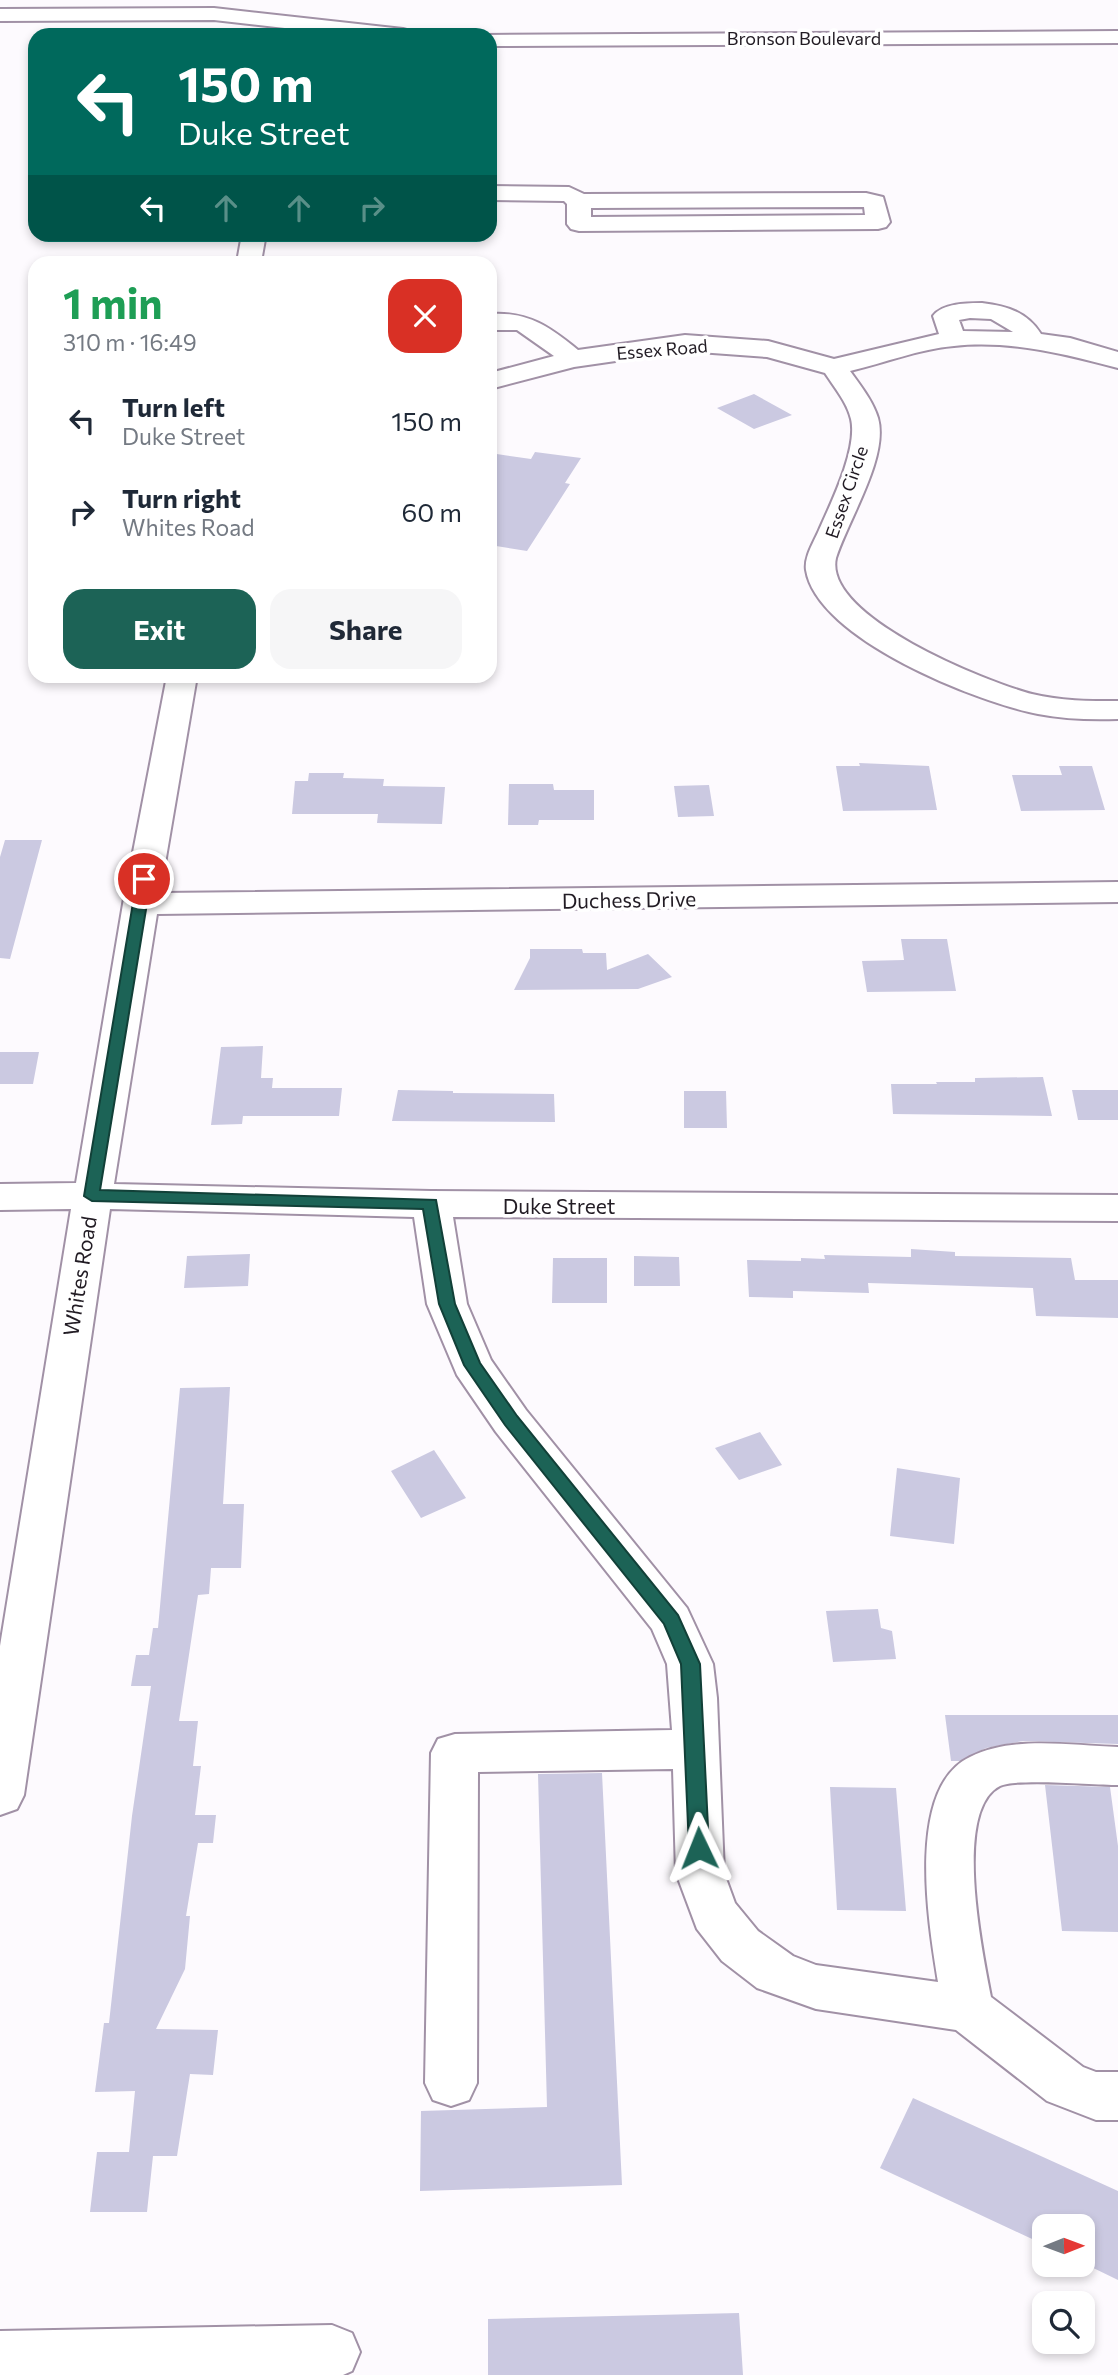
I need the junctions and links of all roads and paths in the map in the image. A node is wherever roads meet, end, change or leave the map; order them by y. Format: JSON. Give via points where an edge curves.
{"nodes":[{"id":1,"x":289,"y":0,"type":"edge"},
{"id":2,"x":0,"y":15,"type":"edge"},
{"id":3,"x":280,"y":28,"type":"edge"},
{"id":4,"x":285,"y":28,"type":"edge"},
{"id":5,"x":1118,"y":37,"type":"edge"},
{"id":6,"x":497,"y":40,"type":"edge"},
{"id":7,"x":497,"y":193,"type":"edge"},
{"id":8,"x":579,"y":212,"type":"junction"},
{"id":9,"x":497,"y":321,"type":"edge"},
{"id":10,"x":573,"y":359,"type":"junction"},
{"id":11,"x":1118,"y":360,"type":"edge"},
{"id":12,"x":834,"y":367,"type":"junction"},
{"id":13,"x":497,"y":371,"type":"edge"},
{"id":14,"x":181,"y":683,"type":"edge"},
{"id":15,"x":1118,"y":710,"type":"edge"},
{"id":16,"x":1118,"y":892,"type":"edge"},
{"id":17,"x":140,"y":904,"type":"junction"},
{"id":18,"x":92,"y":1196,"type":"junction"},
{"id":19,"x":0,"y":1197,"type":"edge"},
{"id":20,"x":431,"y":1204,"type":"junction"},
{"id":21,"x":1118,"y":1208,"type":"edge"},
{"id":22,"x":696,"y":1749,"type":"junction"},
{"id":23,"x":1118,"y":1766,"type":"edge"},
{"id":24,"x":0,"y":1795,"type":"edge"},
{"id":25,"x":968,"y":2010,"type":"junction"},
{"id":26,"x":451,"y":2083,"type":"dead end"},
{"id":27,"x":1118,"y":2096,"type":"edge"},
{"id":28,"x":332,"y":2352,"type":"dead end"},
{"id":29,"x":0,"y":2358,"type":"edge"}],
"edges":[{"from":1,"to":4,"type":"street"},
{"from":2,"to":3,"type":"street","via":[[214,14]]},
{"from":5,"to":6,"type":"street","name":"Bronson Boulevard"},
{"from":7,"to":8,"type":"street","via":[[569,194]]},
{"from":8,"to":8,"type":"street","via":[[878,222],[875,202],[866,200]]},
{"from":9,"to":10,"type":"street","via":[[528,324]]},
{"from":10,"to":12,"type":"street","name":"Essex Road","via":[[685,343],[768,349]]},
{"from":10,"to":13,"type":"street","name":"Essex Road"},
{"from":11,"to":12,"type":"street","via":[[1033,340],[954,338]]},
{"from":12,"to":15,"type":"street","name":"Essex Circle","via":[[866,427],[846,500],[822,559],[820,570],[829,594],[880,638],[945,672],[1046,706]]},
{"from":14,"to":17,"type":"street","name":"Whites Road"},
{"from":16,"to":17,"type":"street","name":"Duchess Drive"},
{"from":17,"to":18,"type":"street","name":"Whites Road"},
{"from":18,"to":19,"type":"street","name":"Duke Street"},
{"from":18,"to":20,"type":"street","name":"Duke Street"},
{"from":18,"to":24,"type":"street","name":"Whites Road"},
{"from":20,"to":21,"type":"street","name":"Duke Street"},
{"from":20,"to":22,"type":"street","via":[[447,1304],[472,1365],[671,1620],[690,1664]]},
{"from":22,"to":25,"type":"street","via":[[700,1873],[714,1914],[740,1946],[775,1972],[816,1987]]},
{"from":22,"to":26,"type":"street","via":[[455,1753]]},
{"from":23,"to":25,"type":"street","via":[[1013,1766],[986,1770],[968,1783],[958,1803],[950,1842],[951,1906]]},
{"from":25,"to":27,"type":"street","via":[[1065,2084],[1096,2096]]},
{"from":28,"to":29,"type":"street"}]}
